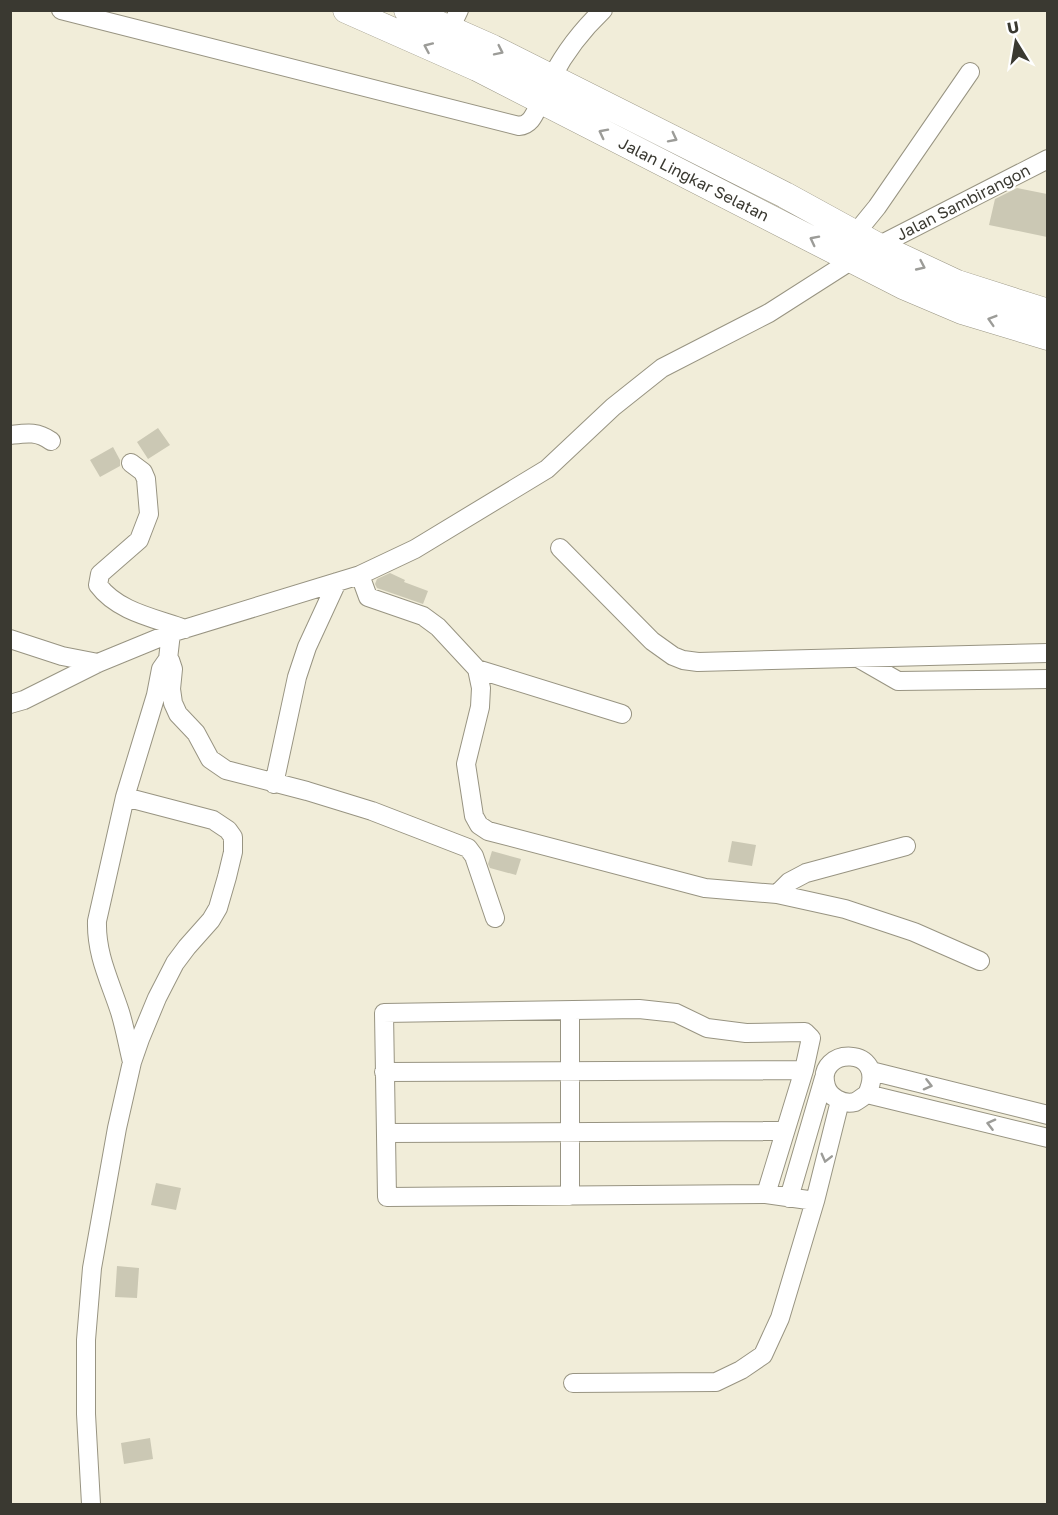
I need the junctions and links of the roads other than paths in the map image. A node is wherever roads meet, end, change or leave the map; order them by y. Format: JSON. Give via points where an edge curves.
{"nodes":[{"id":1,"x":61,"y":10,"type":"edge"},
{"id":2,"x":346,"y":10,"type":"edge"},
{"id":3,"x":407,"y":10,"type":"edge"},
{"id":4,"x":603,"y":10,"type":"edge"},
{"id":5,"x":455,"y":20,"type":"edge"},
{"id":6,"x":970,"y":72,"type":"dead end"},
{"id":7,"x":552,"y":78,"type":"junction"},
{"id":8,"x":541,"y":101,"type":"junction"},
{"id":9,"x":1047,"y":159,"type":"edge"},
{"id":10,"x":732,"y":168,"type":"junction"},
{"id":11,"x":717,"y":191,"type":"junction"},
{"id":12,"x":855,"y":234,"type":"junction"},
{"id":13,"x":878,"y":246,"type":"junction"},
{"id":14,"x":852,"y":260,"type":"junction"},
{"id":15,"x":1047,"y":312,"type":"edge"},
{"id":16,"x":1047,"y":337,"type":"edge"},
{"id":17,"x":10,"y":435,"type":"edge"},
{"id":18,"x":51,"y":441,"type":"dead end"},
{"id":19,"x":131,"y":463,"type":"dead end"},
{"id":20,"x":560,"y":548,"type":"dead end"},
{"id":21,"x":360,"y":575,"type":"junction"},
{"id":22,"x":337,"y":582,"type":"junction"},
{"id":23,"x":178,"y":631,"type":"junction"},
{"id":24,"x":10,"y":639,"type":"edge"},
{"id":25,"x":1047,"y":653,"type":"edge"},
{"id":26,"x":858,"y":658,"type":"junction"},
{"id":27,"x":168,"y":659,"type":"junction"},
{"id":28,"x":98,"y":663,"type":"junction"},
{"id":29,"x":477,"y":669,"type":"junction"},
{"id":30,"x":1047,"y":679,"type":"edge"},
{"id":31,"x":10,"y":704,"type":"edge"},
{"id":32,"x":622,"y":714,"type":"dead end"},
{"id":33,"x":274,"y":784,"type":"junction"},
{"id":34,"x":125,"y":796,"type":"junction"},
{"id":35,"x":906,"y":846,"type":"dead end"},
{"id":36,"x":777,"y":894,"type":"junction"},
{"id":37,"x":495,"y":918,"type":"dead end"},
{"id":38,"x":980,"y":961,"type":"dead end"},
{"id":39,"x":570,"y":1011,"type":"junction"},
{"id":40,"x":132,"y":1062,"type":"junction"},
{"id":41,"x":804,"y":1070,"type":"junction"},
{"id":42,"x":570,"y":1071,"type":"junction"},
{"id":43,"x":871,"y":1071,"type":"junction"},
{"id":44,"x":384,"y":1072,"type":"junction"},
{"id":45,"x":824,"y":1078,"type":"junction"},
{"id":46,"x":867,"y":1094,"type":"junction"},
{"id":47,"x":840,"y":1101,"type":"junction"},
{"id":48,"x":1047,"y":1116,"type":"edge"},
{"id":49,"x":785,"y":1131,"type":"junction"},
{"id":50,"x":570,"y":1132,"type":"junction"},
{"id":51,"x":386,"y":1133,"type":"junction"},
{"id":52,"x":1047,"y":1138,"type":"edge"},
{"id":53,"x":766,"y":1194,"type":"junction"},
{"id":54,"x":570,"y":1196,"type":"junction"},
{"id":55,"x":789,"y":1198,"type":"junction"},
{"id":56,"x":815,"y":1201,"type":"junction"},
{"id":57,"x":573,"y":1383,"type":"dead end"},
{"id":58,"x":92,"y":1504,"type":"edge"}],
"edges":[{"from":1,"to":8,"type":"street","via":[[519,126],[530,123]]},
{"from":8,"to":2,"type":"highway","name":"Jalan Lingkar Selatan","one_way":true},
{"from":3,"to":5,"type":"highway","name":"Jalan Lingkar Selatan"},
{"from":4,"to":7,"type":"street","via":[[573,43]]},
{"from":5,"to":7,"type":"highway","name":"Jalan Lingkar Selatan","one_way":true,"via":[[494,48]]},
{"from":6,"to":12,"type":"street"},
{"from":7,"to":10,"type":"highway","name":"Jalan Lingkar Selatan","one_way":true},
{"from":11,"to":8,"type":"highway","name":"Jalan Lingkar Selatan","one_way":true},
{"from":9,"to":13,"type":"street","name":"Jalan Sambirangon"},
{"from":10,"to":11,"type":"highway"},
{"from":10,"to":12,"type":"highway","name":"Jalan Lingkar Selatan"},
{"from":14,"to":11,"type":"highway","name":"Jalan Lingkar Selatan","one_way":true},
{"from":12,"to":13,"type":"highway","name":"Jalan Lingkar Selatan"},
{"from":13,"to":15,"type":"highway","name":"Jalan Lingkar Selatan","one_way":true,"via":[[957,283]]},
{"from":16,"to":14,"type":"highway","name":"Jalan Lingkar Selatan","one_way":true,"via":[[962,311]]},
{"from":14,"to":21,"type":"street","via":[[769,313],[662,368],[613,406],[547,469],[415,549]]},
{"from":17,"to":18,"type":"street","via":[[41,434]]},
{"from":19,"to":23,"type":"street","via":[[146,479],[149,514],[139,540],[100,574],[98,585],[130,610]]},
{"from":20,"to":26,"type":"street","via":[[652,641],[683,660]]},
{"from":21,"to":22,"type":"street"},
{"from":21,"to":29,"type":"street","via":[[368,597],[423,616]]},
{"from":22,"to":23,"type":"street"},
{"from":22,"to":33,"type":"street","via":[[297,677]]},
{"from":23,"to":27,"type":"street"},
{"from":23,"to":28,"type":"street"},
{"from":24,"to":28,"type":"street"},
{"from":25,"to":26,"type":"street"},
{"from":26,"to":30,"type":"street","via":[[898,681]]},
{"from":27,"to":33,"type":"street","via":[[173,669],[173,703],[210,759],[226,770]]},
{"from":27,"to":34,"type":"street","via":[[161,669]]},
{"from":28,"to":31,"type":"street"},
{"from":29,"to":32,"type":"street"},
{"from":29,"to":36,"type":"street","via":[[482,688],[480,707],[466,764],[474,816],[479,825],[488,831],[705,888]]},
{"from":33,"to":37,"type":"street","via":[[372,811],[468,848]]},
{"from":34,"to":40,"type":"street","via":[[96,936]]},
{"from":34,"to":40,"type":"street","via":[[213,820],[233,837],[218,908],[170,972]]},
{"from":35,"to":36,"type":"street","via":[[806,873]]},
{"from":36,"to":38,"type":"street","via":[[914,932]]},
{"from":39,"to":41,"type":"street","via":[[639,1009],[676,1013],[706,1028],[746,1033],[805,1032],[811,1038]]},
{"from":39,"to":42,"type":"street"},
{"from":39,"to":44,"type":"street","via":[[384,1013]]},
{"from":40,"to":58,"type":"street","via":[[92,1268],[86,1340]]},
{"from":41,"to":42,"type":"street"},
{"from":41,"to":49,"type":"street"},
{"from":42,"to":44,"type":"street"},
{"from":42,"to":50,"type":"street"},
{"from":43,"to":45,"type":"street","via":[[864,1060],[852,1055],[838,1057],[828,1065]]},
{"from":43,"to":46,"type":"street","via":[[872,1083]]},
{"from":43,"to":48,"type":"street","one_way":true},
{"from":44,"to":51,"type":"street"},
{"from":45,"to":47,"type":"street","via":[[826,1088]]},
{"from":45,"to":55,"type":"street"},
{"from":46,"to":47,"type":"street","via":[[855,1102]]},
{"from":52,"to":46,"type":"street","one_way":true},
{"from":47,"to":56,"type":"street","one_way":true},
{"from":49,"to":50,"type":"street"},
{"from":49,"to":53,"type":"street"},
{"from":50,"to":51,"type":"street"},
{"from":50,"to":54,"type":"street"},
{"from":51,"to":54,"type":"street","via":[[387,1197]]},
{"from":53,"to":54,"type":"street"},
{"from":53,"to":55,"type":"street"},
{"from":55,"to":56,"type":"street"},
{"from":56,"to":57,"type":"street","via":[[780,1318],[763,1355],[716,1382]]}]}
